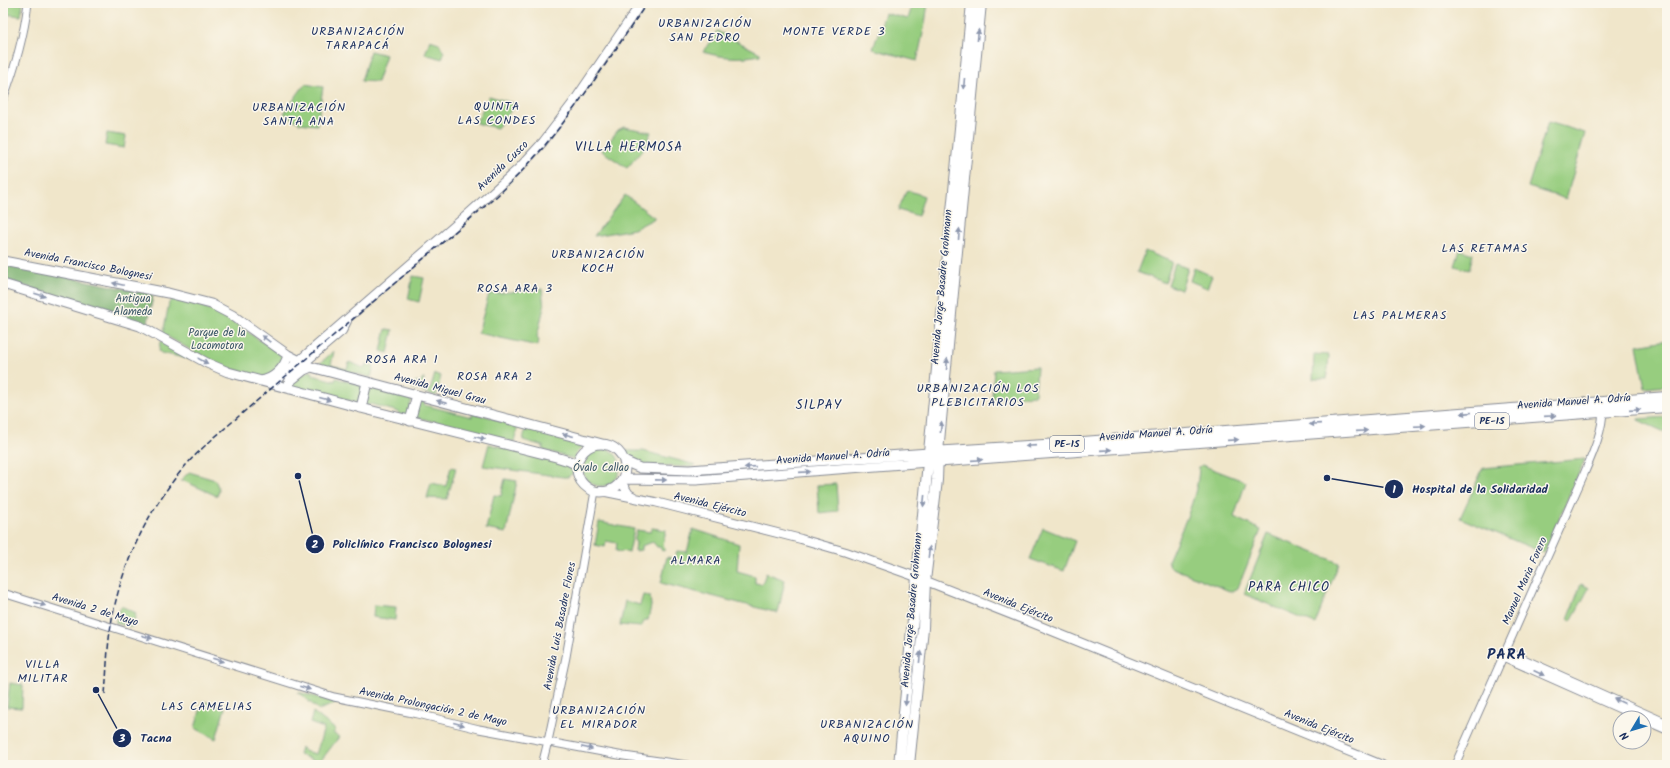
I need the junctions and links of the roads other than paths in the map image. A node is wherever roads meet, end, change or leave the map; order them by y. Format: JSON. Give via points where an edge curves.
{"nodes":[{"id":1,"x":28,"y":3,"type":"edge"},
{"id":2,"x":641,"y":3,"type":"edge"},
{"id":3,"x":972,"y":3,"type":"edge"},
{"id":4,"x":981,"y":3,"type":"edge"},
{"id":5,"x":971,"y":56,"type":"junction"},
{"id":6,"x":3,"y":99,"type":"edge"},
{"id":7,"x":3,"y":261,"type":"edge"},
{"id":8,"x":3,"y":284,"type":"edge"},
{"id":9,"x":168,"y":293,"type":"joint"},
{"id":10,"x":288,"y":355,"type":"junction"},
{"id":11,"x":304,"y":364,"type":"junction"},
{"id":12,"x":260,"y":381,"type":"junction"},
{"id":13,"x":367,"y":382,"type":"junction"},
{"id":14,"x":274,"y":385,"type":"junction"},
{"id":15,"x":290,"y":389,"type":"junction"},
{"id":16,"x":417,"y":395,"type":"junction"},
{"id":17,"x":1667,"y":397,"type":"edge"},
{"id":18,"x":1603,"y":407,"type":"junction"},
{"id":19,"x":1667,"y":407,"type":"edge"},
{"id":20,"x":361,"y":408,"type":"junction"},
{"id":21,"x":410,"y":421,"type":"junction"},
{"id":22,"x":606,"y":444,"type":"junction"},
{"id":23,"x":933,"y":457,"type":"junction"},
{"id":24,"x":624,"y":461,"type":"junction"},
{"id":25,"x":577,"y":465,"type":"junction"},
{"id":26,"x":716,"y":474,"type":"junction"},
{"id":27,"x":621,"y":480,"type":"junction"},
{"id":28,"x":598,"y":491,"type":"junction"},
{"id":29,"x":637,"y":498,"type":"junction"},
{"id":30,"x":921,"y":579,"type":"junction"},
{"id":31,"x":3,"y":593,"type":"edge"},
{"id":32,"x":180,"y":648,"type":"joint"},
{"id":33,"x":1504,"y":654,"type":"junction"},
{"id":34,"x":1623,"y":710,"type":"edge"},
{"id":35,"x":1652,"y":723,"type":"edge"},
{"id":36,"x":1667,"y":723,"type":"edge"},
{"id":37,"x":1667,"y":730,"type":"edge"},
{"id":38,"x":548,"y":741,"type":"junction"},
{"id":39,"x":1361,"y":755,"type":"junction"},
{"id":40,"x":542,"y":765,"type":"edge"},
{"id":41,"x":687,"y":765,"type":"edge"},
{"id":42,"x":899,"y":765,"type":"edge"},
{"id":43,"x":909,"y":765,"type":"edge"},
{"id":44,"x":1359,"y":765,"type":"edge"},
{"id":45,"x":1382,"y":765,"type":"edge"},
{"id":46,"x":1455,"y":765,"type":"edge"}],
"edges":[{"from":1,"to":6,"type":"street","via":[[23,36]]},
{"from":2,"to":11,"type":"main road","name":"Avenida Cusco","via":[[591,78],[533,153],[492,194],[349,317]]},
{"from":3,"to":5,"type":"highway","name":"Avenida Jorge Basadre Grohmann"},
{"from":5,"to":4,"type":"highway","name":"Avenida Jorge Basadre Grohmann","one_way":true},
{"from":5,"to":23,"type":"highway","name":"Avenida Jorge Basadre Grohmann"},
{"from":9,"to":7,"type":"main road","name":"Avenida Francisco Bolognesi","one_way":true},
{"from":8,"to":12,"type":"main road","one_way":true,"via":[[140,326],[207,364]]},
{"from":10,"to":9,"type":"main road","name":"Avenida Miguel Grau","one_way":true,"via":[[232,315],[212,304]]},
{"from":10,"to":11,"type":"main road","name":"Avenida Miguel Grau"},
{"from":10,"to":12,"type":"main road","via":[[284,367],[268,379]]},
{"from":11,"to":13,"type":"main road","name":"Avenida Miguel Grau"},
{"from":11,"to":14,"type":"main road","name":"Avenida Cusco"},
{"from":11,"to":15,"type":"main road","via":[[304,370],[289,382]]},
{"from":12,"to":14,"type":"main road"},
{"from":13,"to":16,"type":"main road","name":"Avenida Miguel Grau"},
{"from":13,"to":20,"type":"main road"},
{"from":14,"to":15,"type":"main road"},
{"from":15,"to":20,"type":"main road","one_way":true},
{"from":16,"to":21,"type":"main road"},
{"from":22,"to":16,"type":"main road","name":"Avenida Miguel Grau","one_way":true},
{"from":17,"to":18,"type":"highway","name":"Avenida Manuel A. Odría","number":"PE-1S"},
{"from":18,"to":19,"type":"highway","name":"Avenida Manuel A. Odría","number":"PE-1S","one_way":true},
{"from":18,"to":23,"type":"highway","name":"Avenida Manuel A. Odría","number":"PE-1S"},
{"from":18,"to":33,"type":"street","name":"Manuel Maria Forero","via":[[1598,439],[1584,474]]},
{"from":20,"to":21,"type":"main road"},
{"from":21,"to":25,"type":"main road","one_way":true,"via":[[570,460]]},
{"from":22,"to":24,"type":"main road","via":[[617,450]]},
{"from":22,"to":25,"type":"main road","via":[[596,444],[588,448]]},
{"from":23,"to":26,"type":"main road","name":"Avenida Manuel A. Odría"},
{"from":23,"to":30,"type":"highway","name":"Avenida Jorge Basadre Grohmann","via":[[937,480]]},
{"from":24,"to":26,"type":"main road","name":"Avenida Manuel A. Odría","via":[[640,468]]},
{"from":24,"to":27,"type":"main road"},
{"from":25,"to":28,"type":"main road","via":[[582,482],[590,489]]},
{"from":27,"to":26,"type":"main road","name":"Avenida Manuel A. Odría","one_way":true,"via":[[668,480]]},
{"from":27,"to":28,"type":"main road","via":[[613,489]]},
{"from":27,"to":29,"type":"main road","name":"Avenida Ejército","via":[[629,494]]},
{"from":28,"to":29,"type":"main road","name":"Avenida Ejército"},
{"from":28,"to":38,"type":"street","name":"Avenida Luis Basadre Flores"},
{"from":29,"to":30,"type":"main road","name":"Avenida Ejército","via":[[801,539]]},
{"from":30,"to":39,"type":"main road","name":"Avenida Ejército"},
{"from":30,"to":42,"type":"highway","name":"Avenida Jorge Basadre Grohmann","one_way":true},
{"from":43,"to":30,"type":"highway","name":"Avenida Jorge Basadre Grohmann","one_way":true,"via":[[923,628]]},
{"from":31,"to":32,"type":"street","name":"Avenida 2 de Mayo","one_way":true},
{"from":32,"to":38,"type":"street","name":"Avenida Prolongación 2 de Mayo","one_way":true,"via":[[334,697],[479,729]]},
{"from":33,"to":34,"type":"street","one_way":true},
{"from":36,"to":33,"type":"street","one_way":true},
{"from":33,"to":46,"type":"street","name":"Manuel Maria Forero"},
{"from":35,"to":37,"type":"street"},
{"from":38,"to":40,"type":"street","name":"Avenida Luis Basadre Flores"},
{"from":38,"to":41,"type":"street","name":"Avenida Prolongación 2 de Mayo","one_way":true},
{"from":39,"to":44,"type":"street"},
{"from":39,"to":45,"type":"main road","name":"Avenida Ejército"}]}
